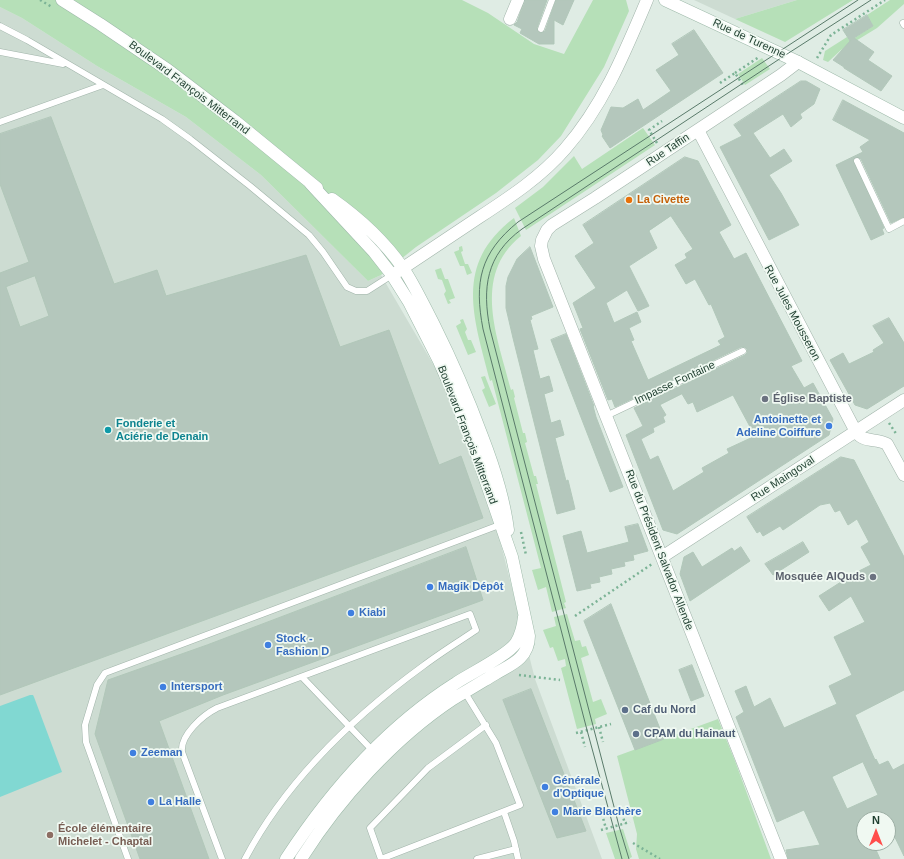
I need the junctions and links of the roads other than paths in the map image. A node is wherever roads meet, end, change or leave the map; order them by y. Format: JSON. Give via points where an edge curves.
{"nodes":[{"id":1,"x":518,"y":0,"type":"edge"},
{"id":2,"x":552,"y":0,"type":"edge"},
{"id":3,"x":647,"y":0,"type":"edge"},
{"id":4,"x":665,"y":0,"type":"edge"},
{"id":5,"x":59,"y":5,"type":"edge"},
{"id":6,"x":510,"y":19,"type":"dead end"},
{"id":7,"x":0,"y":26,"type":"edge"},
{"id":8,"x":541,"y":30,"type":"dead end"},
{"id":9,"x":0,"y":52,"type":"edge"},
{"id":10,"x":798,"y":62,"type":"junction"},
{"id":11,"x":68,"y":64,"type":"junction"},
{"id":12,"x":103,"y":85,"type":"junction"},
{"id":13,"x":904,"y":118,"type":"edge"},
{"id":14,"x":0,"y":122,"type":"edge"},
{"id":15,"x":698,"y":130,"type":"junction"},
{"id":16,"x":857,"y":161,"type":"dead end"},
{"id":17,"x":310,"y":184,"type":"junction"},
{"id":18,"x":904,"y":221,"type":"edge"},
{"id":19,"x":542,"y":240,"type":"joint"},
{"id":20,"x":403,"y":268,"type":"junction"},
{"id":21,"x":392,"y":276,"type":"junction"},
{"id":22,"x":743,"y":351,"type":"dead end"},
{"id":23,"x":904,"y":400,"type":"edge"},
{"id":24,"x":606,"y":416,"type":"junction"},
{"id":25,"x":856,"y":432,"type":"junction"},
{"id":26,"x":904,"y":475,"type":"edge"},
{"id":27,"x":504,"y":523,"type":"junction"},
{"id":28,"x":662,"y":557,"type":"junction"},
{"id":29,"x":525,"y":614,"type":"junction"},
{"id":30,"x":302,"y":677,"type":"junction"},
{"id":31,"x":457,"y":682,"type":"junction"},
{"id":32,"x":464,"y":692,"type":"junction"},
{"id":33,"x":486,"y":725,"type":"junction"},
{"id":34,"x":350,"y":726,"type":"junction"},
{"id":35,"x":373,"y":750,"type":"junction"},
{"id":36,"x":382,"y":759,"type":"junction"},
{"id":37,"x":504,"y":812,"type":"junction"},
{"id":38,"x":516,"y":849,"type":"junction"},
{"id":39,"x":128,"y":859,"type":"edge"},
{"id":40,"x":222,"y":859,"type":"edge"},
{"id":41,"x":245,"y":859,"type":"edge"},
{"id":42,"x":286,"y":859,"type":"edge"},
{"id":43,"x":301,"y":859,"type":"edge"},
{"id":44,"x":381,"y":859,"type":"edge"},
{"id":45,"x":477,"y":859,"type":"edge"},
{"id":46,"x":518,"y":859,"type":"edge"},
{"id":47,"x":781,"y":859,"type":"edge"}],
"edges":[{"from":1,"to":6,"type":"street"},
{"from":2,"to":8,"type":"lane"},
{"from":3,"to":20,"type":"street","via":[[604,93],[565,149],[528,184]]},
{"from":4,"to":10,"type":"street","name":"Rue de Turenne"},
{"from":5,"to":17,"type":"street","name":"Boulevard François Mitterrand","via":[[111,31],[168,70],[235,120]]},
{"from":7,"to":11,"type":"lane"},
{"from":9,"to":11,"type":"lane"},
{"from":10,"to":13,"type":"street","name":"Rue de Turenne"},
{"from":10,"to":15,"type":"street","name":"Rue Taffin","via":[[781,76]]},
{"from":11,"to":12,"type":"lane"},
{"from":12,"to":14,"type":"lane"},
{"from":12,"to":21,"type":"lane","via":[[178,130],[261,195],[309,235],[347,287],[356,291],[367,290]]},
{"from":15,"to":19,"type":"street","name":"Rue Taffin","via":[[552,225]]},
{"from":15,"to":25,"type":"street","name":"Rue Jules Mousseron"},
{"from":16,"to":18,"type":"lane","via":[[889,229]]},
{"from":17,"to":20,"type":"street","name":"Boulevard François Mitterrand","via":[[364,224]]},
{"from":17,"to":21,"type":"street","name":"Boulevard François Mitterrand","via":[[374,252]]},
{"from":19,"to":24,"type":"street","name":"Rue du Président Salvador Allende","via":[[544,259]]},
{"from":20,"to":21,"type":"street"},
{"from":20,"to":27,"type":"street","name":"Boulevard François Mitterrand","via":[[449,356],[475,416],[498,480]]},
{"from":21,"to":27,"type":"street","name":"Boulevard François Mitterrand","via":[[416,315],[451,388]]},
{"from":22,"to":24,"type":"lane","name":"Impasse Fontaine"},
{"from":23,"to":25,"type":"street","name":"Rue Maingoval"},
{"from":24,"to":28,"type":"street","name":"Rue du Président Salvador Allende"},
{"from":25,"to":26,"type":"street","via":[[862,438],[887,444]]},
{"from":25,"to":28,"type":"street","name":"Rue Maingoval"},
{"from":27,"to":29,"type":"street","name":"Boulevard François Mitterrand"},
{"from":27,"to":39,"type":"lane","via":[[105,673],[97,685],[84,725],[86,742]]},
{"from":28,"to":47,"type":"street","name":"Rue du Président Salvador Allende"},
{"from":29,"to":31,"type":"street","name":"Boulevard François Mitterrand","via":[[519,637],[510,650]]},
{"from":29,"to":32,"type":"street","name":"Boulevard François Mitterrand","via":[[529,636],[523,654],[509,666]]},
{"from":30,"to":34,"type":"lane"},
{"from":30,"to":34,"type":"lane","via":[[470,614],[476,630],[418,669]]},
{"from":30,"to":40,"type":"lane","via":[[211,711],[201,718],[182,743],[182,752]]},
{"from":31,"to":32,"type":"lane"},
{"from":31,"to":35,"type":"street","name":"Boulevard François Mitterrand","via":[[403,723]]},
{"from":32,"to":33,"type":"lane"},
{"from":32,"to":36,"type":"street","name":"Boulevard François Mitterrand","via":[[411,732]]},
{"from":33,"to":37,"type":"lane","via":[[496,743],[520,805]]},
{"from":33,"to":44,"type":"lane","via":[[428,768],[370,828]]},
{"from":34,"to":35,"type":"lane"},
{"from":34,"to":41,"type":"lane","via":[[285,797],[261,830]]},
{"from":35,"to":36,"type":"lane"},
{"from":35,"to":42,"type":"street","name":"Boulevard François Mitterrand","via":[[325,803]]},
{"from":36,"to":43,"type":"street","name":"Boulevard François Mitterrand","via":[[329,818]]},
{"from":37,"to":38,"type":"lane"},
{"from":37,"to":44,"type":"lane"},
{"from":38,"to":45,"type":"lane"},
{"from":38,"to":46,"type":"lane"}]}
